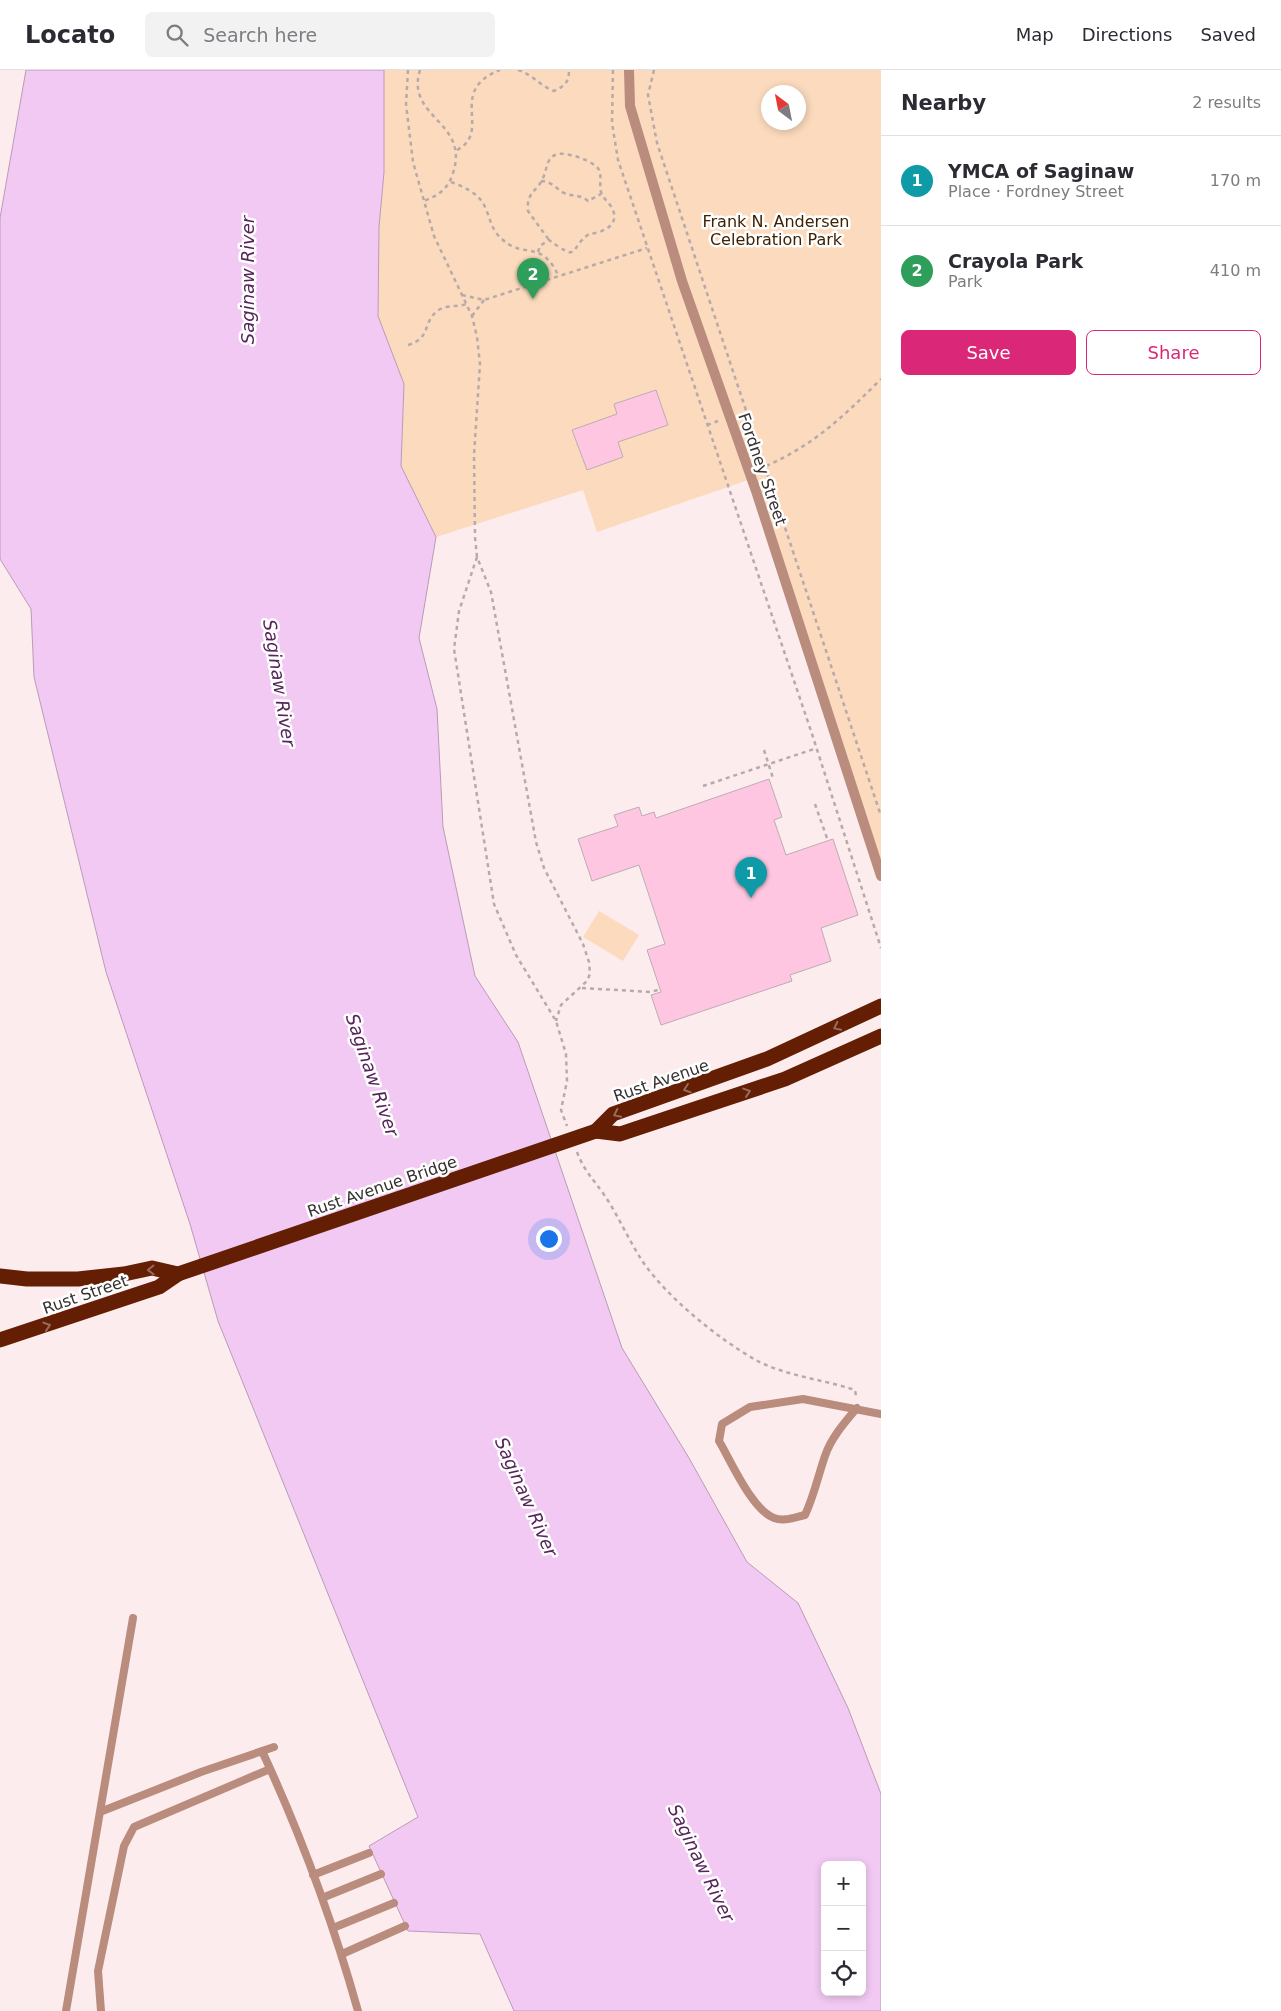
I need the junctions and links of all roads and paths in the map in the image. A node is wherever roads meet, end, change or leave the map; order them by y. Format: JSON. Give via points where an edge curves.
{"nodes":[{"id":1,"x":408,"y":70,"type":"edge"},
{"id":2,"x":420,"y":70,"type":"edge"},
{"id":3,"x":500,"y":70,"type":"edge"},
{"id":4,"x":518,"y":70,"type":"edge"},
{"id":5,"x":569,"y":70,"type":"edge"},
{"id":6,"x":613,"y":70,"type":"edge"},
{"id":7,"x":629,"y":70,"type":"edge"},
{"id":8,"x":654,"y":70,"type":"edge"},
{"id":9,"x":457,"y":150,"type":"junction"},
{"id":10,"x":450,"y":182,"type":"junction"},
{"id":11,"x":541,"y":182,"type":"junction"},
{"id":12,"x":601,"y":194,"type":"junction"},
{"id":13,"x":424,"y":201,"type":"junction"},
{"id":14,"x":549,"y":240,"type":"junction"},
{"id":15,"x":647,"y":248,"type":"junction"},
{"id":16,"x":538,"y":252,"type":"junction"},
{"id":17,"x":559,"y":277,"type":"junction"},
{"id":18,"x":461,"y":294,"type":"junction"},
{"id":19,"x":484,"y":300,"type":"junction"},
{"id":20,"x":467,"y":304,"type":"junction"},
{"id":21,"x":472,"y":316,"type":"junction"},
{"id":22,"x":408,"y":345,"type":"dead end"},
{"id":23,"x":881,"y":379,"type":"edge"},
{"id":24,"x":765,"y":466,"type":"junction"},
{"id":25,"x":477,"y":557,"type":"junction"},
{"id":26,"x":817,"y":748,"type":"junction"},
{"id":27,"x":764,"y":750,"type":"dead end"},
{"id":28,"x":768,"y":764,"type":"junction"},
{"id":29,"x":773,"y":778,"type":"dead end"},
{"id":30,"x":703,"y":786,"type":"dead end"},
{"id":31,"x":815,"y":804,"type":"dead end"},
{"id":32,"x":881,"y":816,"type":"edge"},
{"id":33,"x":828,"y":841,"type":"dead end"},
{"id":34,"x":881,"y":876,"type":"edge"},
{"id":35,"x":881,"y":948,"type":"edge"},
{"id":36,"x":582,"y":988,"type":"junction"},
{"id":37,"x":661,"y":989,"type":"dead end"},
{"id":38,"x":881,"y":1006,"type":"edge"},
{"id":39,"x":556,"y":1021,"type":"junction"},
{"id":40,"x":881,"y":1036,"type":"edge"},
{"id":41,"x":568,"y":1127,"type":"dead end"},
{"id":42,"x":596,"y":1131,"type":"junction"},
{"id":43,"x":574,"y":1144,"type":"dead end"},
{"id":44,"x":178,"y":1274,"type":"junction"},
{"id":45,"x":0,"y":1276,"type":"edge"},
{"id":46,"x":0,"y":1340,"type":"edge"},
{"id":47,"x":857,"y":1408,"type":"junction"},
{"id":48,"x":881,"y":1414,"type":"edge"},
{"id":49,"x":133,"y":1618,"type":"dead end"},
{"id":50,"x":274,"y":1747,"type":"dead end"},
{"id":51,"x":262,"y":1752,"type":"junction"},
{"id":52,"x":270,"y":1768,"type":"junction"},
{"id":53,"x":100,"y":1812,"type":"junction"},
{"id":54,"x":369,"y":1853,"type":"dead end"},
{"id":55,"x":381,"y":1874,"type":"dead end"},
{"id":56,"x":313,"y":1875,"type":"junction"},
{"id":57,"x":322,"y":1898,"type":"junction"},
{"id":58,"x":394,"y":1902,"type":"dead end"},
{"id":59,"x":405,"y":1926,"type":"dead end"},
{"id":60,"x":333,"y":1928,"type":"junction"},
{"id":61,"x":342,"y":1954,"type":"junction"},
{"id":62,"x":66,"y":2011,"type":"edge"},
{"id":63,"x":101,"y":2011,"type":"edge"},
{"id":64,"x":358,"y":2011,"type":"edge"}],
"edges":[{"from":1,"to":13,"type":"path","via":[[406,104],[410,139]]},
{"from":2,"to":9,"type":"path","via":[[418,86],[422,101],[428,112],[451,134]]},
{"from":3,"to":9,"type":"path","via":[[478,82],[470,107],[470,139]]},
{"from":4,"to":5,"type":"path","via":[[554,91],[569,79]]},
{"from":6,"to":15,"type":"path","via":[[612,123],[618,160]]},
{"from":7,"to":34,"type":"street","name":"Fordney Street","via":[[630,106],[682,281],[756,491]]},
{"from":8,"to":24,"type":"path","via":[[648,95],[657,143]]},
{"from":9,"to":10,"type":"path"},
{"from":10,"to":13,"type":"path","via":[[437,195]]},
{"from":10,"to":16,"type":"path","via":[[479,197],[495,232],[505,242]]},
{"from":11,"to":12,"type":"path","via":[[552,183],[562,192],[583,196],[588,201]]},
{"from":11,"to":12,"type":"path","via":[[549,160],[553,155],[562,153],[596,164]]},
{"from":11,"to":14,"type":"path","via":[[530,194],[528,211]]},
{"from":12,"to":14,"type":"path","via":[[613,212],[608,229],[589,234],[572,252],[562,250]]},
{"from":13,"to":18,"type":"path","via":[[434,236]]},
{"from":14,"to":16,"type":"path","via":[[540,246]]},
{"from":15,"to":17,"type":"path"},
{"from":15,"to":26,"type":"path"},
{"from":16,"to":17,"type":"path","via":[[553,262]]},
{"from":17,"to":19,"type":"path"},
{"from":18,"to":19,"type":"path"},
{"from":18,"to":20,"type":"path"},
{"from":19,"to":21,"type":"path"},
{"from":20,"to":21,"type":"path"},
{"from":20,"to":22,"type":"path","via":[[444,307],[435,313],[426,333],[418,342]]},
{"from":21,"to":25,"type":"path","via":[[480,364],[474,455]]},
{"from":23,"to":24,"type":"path","via":[[827,431],[797,452]]},
{"from":24,"to":32,"type":"path"},
{"from":25,"to":36,"type":"path","via":[[491,592],[536,842],[544,868],[589,962],[590,974]]},
{"from":25,"to":39,"type":"path","via":[[459,611],[454,649],[494,904],[516,955]]},
{"from":26,"to":28,"type":"path"},
{"from":26,"to":35,"type":"path"},
{"from":27,"to":28,"type":"path"},
{"from":28,"to":29,"type":"path"},
{"from":28,"to":30,"type":"path"},
{"from":31,"to":33,"type":"path"},
{"from":36,"to":37,"type":"path","via":[[651,992]]},
{"from":36,"to":39,"type":"path","via":[[562,1005]]},
{"from":38,"to":42,"type":"highway","name":"Rust Avenue","one_way":true,"via":[[737,1071],[613,1114]]},
{"from":39,"to":41,"type":"path","via":[[566,1054],[567,1081],[562,1110]]},
{"from":42,"to":40,"type":"highway","one_way":true,"via":[[620,1134],[785,1079]]},
{"from":42,"to":44,"type":"highway","name":"Rust Avenue Bridge","bridge":true},
{"from":43,"to":47,"type":"path","via":[[583,1169],[605,1196],[659,1284],[697,1318],[754,1359],[785,1372],[855,1390]]},
{"from":44,"to":45,"type":"highway","one_way":true,"via":[[152,1268],[78,1279]]},
{"from":46,"to":44,"type":"highway","name":"Rust Street","one_way":true,"via":[[159,1287]]},
{"from":47,"to":47,"type":"lane","via":[[802,1399],[750,1407],[722,1424],[718,1441],[758,1507],[774,1518],[805,1515],[826,1454]]},
{"from":47,"to":48,"type":"lane"},
{"from":49,"to":53,"type":"lane"},
{"from":50,"to":51,"type":"lane"},
{"from":51,"to":52,"type":"lane"},
{"from":51,"to":53,"type":"lane"},
{"from":52,"to":56,"type":"lane"},
{"from":52,"to":63,"type":"lane","via":[[134,1827],[124,1846],[98,1971]]},
{"from":53,"to":62,"type":"lane"},
{"from":54,"to":56,"type":"lane"},
{"from":55,"to":57,"type":"lane"},
{"from":56,"to":57,"type":"lane"},
{"from":57,"to":60,"type":"lane"},
{"from":58,"to":60,"type":"lane"},
{"from":59,"to":61,"type":"lane"},
{"from":60,"to":61,"type":"lane"},
{"from":61,"to":64,"type":"lane"}]}
